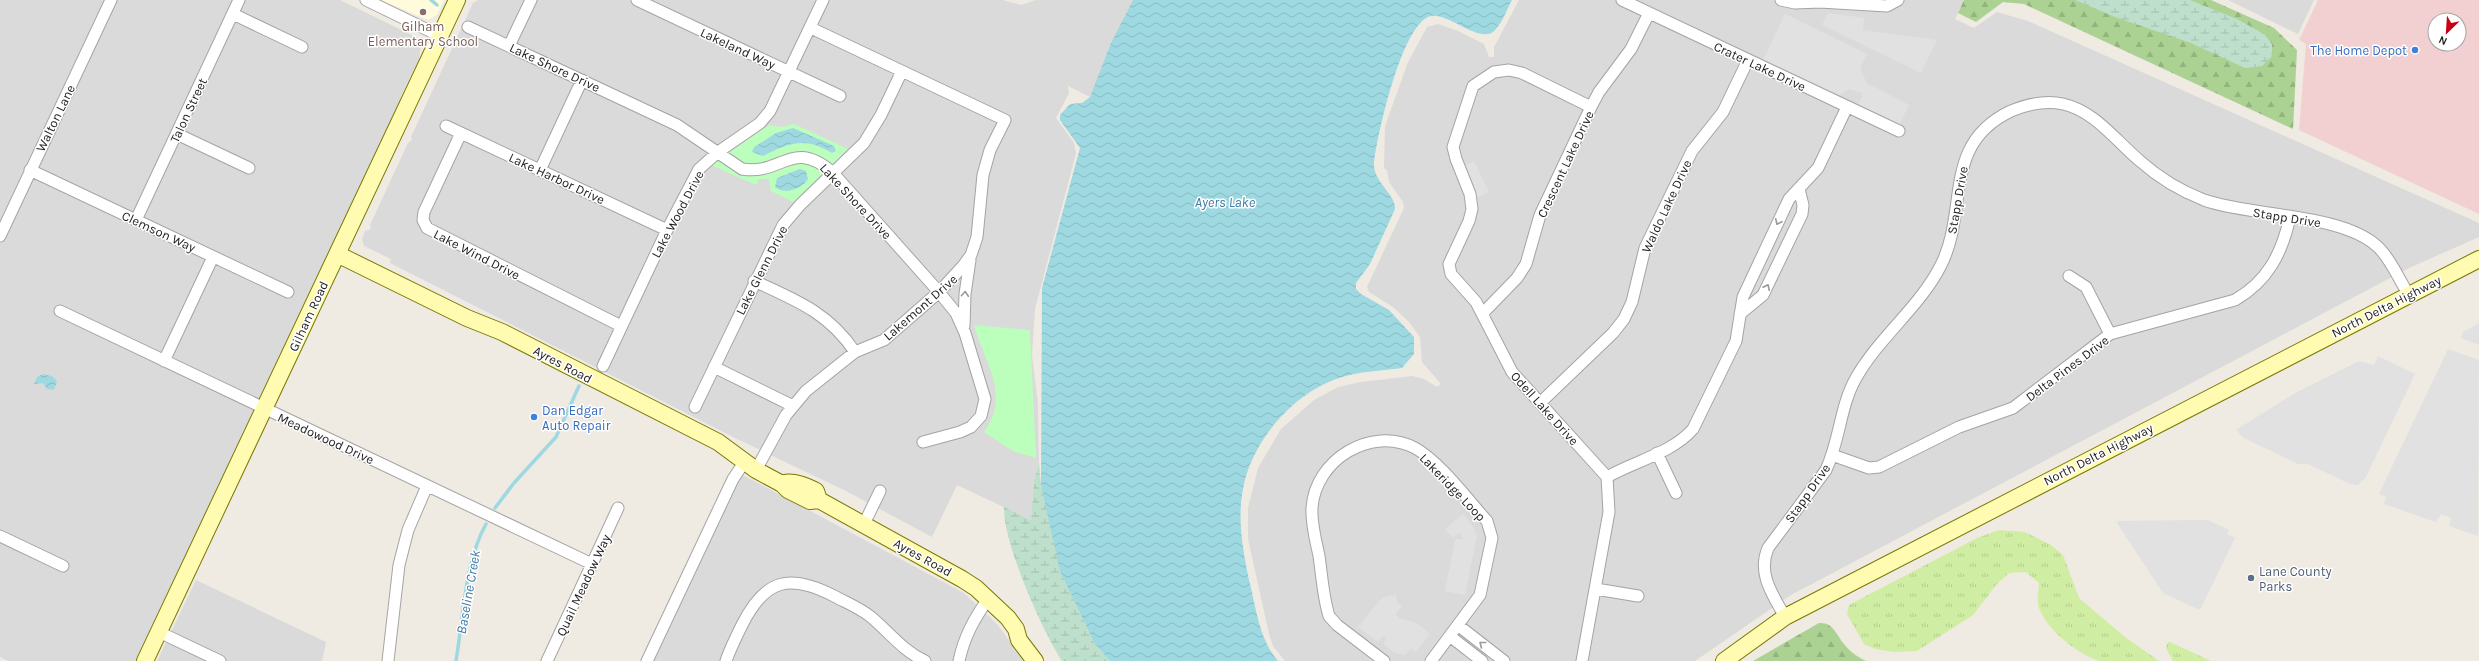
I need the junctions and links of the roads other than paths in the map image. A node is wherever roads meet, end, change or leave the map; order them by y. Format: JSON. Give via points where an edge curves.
{"nodes":[{"id":1,"x":111,"y":0,"type":"edge"},
{"id":2,"x":240,"y":0,"type":"edge"},
{"id":3,"x":366,"y":0,"type":"edge"},
{"id":4,"x":457,"y":0,"type":"edge"},
{"id":5,"x":531,"y":0,"type":"edge"},
{"id":6,"x":637,"y":0,"type":"edge"},
{"id":7,"x":823,"y":0,"type":"edge"},
{"id":8,"x":1622,"y":0,"type":"edge"},
{"id":9,"x":1782,"y":0,"type":"edge"},
{"id":10,"x":1898,"y":0,"type":"edge"},
{"id":11,"x":1800,"y":2,"type":"edge"},
{"id":12,"x":1649,"y":13,"type":"junction"},
{"id":13,"x":233,"y":14,"type":"junction"},
{"id":14,"x":468,"y":27,"type":"dead end"},
{"id":15,"x":812,"y":28,"type":"junction"},
{"id":16,"x":440,"y":36,"type":"junction"},
{"id":17,"x":509,"y":46,"type":"junction"},
{"id":18,"x":302,"y":47,"type":"dead end"},
{"id":19,"x":1748,"y":60,"type":"junction"},
{"id":20,"x":902,"y":71,"type":"junction"},
{"id":21,"x":790,"y":72,"type":"junction"},
{"id":22,"x":582,"y":80,"type":"junction"},
{"id":23,"x":840,"y":96,"type":"dead end"},
{"id":24,"x":1847,"y":106,"type":"junction"},
{"id":25,"x":1591,"y":107,"type":"junction"},
{"id":26,"x":446,"y":126,"type":"dead end"},
{"id":27,"x":1899,"y":131,"type":"dead end"},
{"id":28,"x":461,"y":133,"type":"junction"},
{"id":29,"x":177,"y":134,"type":"junction"},
{"id":30,"x":718,"y":152,"type":"junction"},
{"id":31,"x":249,"y":168,"type":"dead end"},
{"id":32,"x":30,"y":170,"type":"junction"},
{"id":33,"x":540,"y":170,"type":"junction"},
{"id":34,"x":833,"y":173,"type":"junction"},
{"id":35,"x":1799,"y":189,"type":"junction"},
{"id":36,"x":2290,"y":217,"type":"junction"},
{"id":37,"x":136,"y":220,"type":"junction"},
{"id":38,"x":667,"y":230,"type":"junction"},
{"id":39,"x":0,"y":236,"type":"edge"},
{"id":40,"x":337,"y":254,"type":"junction"},
{"id":41,"x":971,"y":255,"type":"junction"},
{"id":42,"x":213,"y":257,"type":"junction"},
{"id":43,"x":2479,"y":259,"type":"edge"},
{"id":44,"x":2069,"y":276,"type":"dead end"},
{"id":45,"x":754,"y":281,"type":"junction"},
{"id":46,"x":288,"y":292,"type":"dead end"},
{"id":47,"x":939,"y":292,"type":"junction"},
{"id":48,"x":2409,"y":295,"type":"junction"},
{"id":49,"x":60,"y":311,"type":"dead end"},
{"id":50,"x":1482,"y":313,"type":"junction"},
{"id":51,"x":1740,"y":314,"type":"junction"},
{"id":52,"x":621,"y":326,"type":"junction"},
{"id":53,"x":965,"y":333,"type":"junction"},
{"id":54,"x":2110,"y":334,"type":"junction"},
{"id":55,"x":855,"y":352,"type":"junction"},
{"id":56,"x":164,"y":361,"type":"junction"},
{"id":57,"x":603,"y":366,"type":"dead end"},
{"id":58,"x":714,"y":367,"type":"junction"},
{"id":59,"x":1540,"y":403,"type":"junction"},
{"id":60,"x":793,"y":406,"type":"junction"},
{"id":61,"x":695,"y":407,"type":"dead end"},
{"id":62,"x":264,"y":409,"type":"junction"},
{"id":63,"x":923,"y":442,"type":"dead end"},
{"id":64,"x":1657,"y":453,"type":"junction"},
{"id":65,"x":1832,"y":455,"type":"junction"},
{"id":66,"x":750,"y":466,"type":"junction"},
{"id":67,"x":1607,"y":477,"type":"junction"},
{"id":68,"x":427,"y":486,"type":"junction"},
{"id":69,"x":880,"y":491,"type":"dead end"},
{"id":70,"x":1676,"y":493,"type":"dead end"},
{"id":71,"x":618,"y":508,"type":"dead end"},
{"id":72,"x":864,"y":524,"type":"junction"},
{"id":73,"x":0,"y":536,"type":"edge"},
{"id":74,"x":592,"y":564,"type":"junction"},
{"id":75,"x":63,"y":566,"type":"dead end"},
{"id":76,"x":1596,"y":589,"type":"junction"},
{"id":77,"x":1638,"y":596,"type":"dead end"},
{"id":78,"x":988,"y":599,"type":"junction"},
{"id":79,"x":1785,"y":617,"type":"junction"},
{"id":80,"x":1459,"y":626,"type":"junction"},
{"id":81,"x":1016,"y":629,"type":"junction"},
{"id":82,"x":159,"y":632,"type":"junction"},
{"id":83,"x":1451,"y":637,"type":"junction"},
{"id":84,"x":145,"y":661,"type":"edge"},
{"id":85,"x":220,"y":661,"type":"edge"},
{"id":86,"x":388,"y":661,"type":"edge"},
{"id":87,"x":547,"y":661,"type":"edge"},
{"id":88,"x":647,"y":661,"type":"edge"},
{"id":89,"x":726,"y":661,"type":"edge"},
{"id":90,"x":925,"y":661,"type":"edge"},
{"id":91,"x":960,"y":661,"type":"edge"},
{"id":92,"x":1035,"y":661,"type":"edge"},
{"id":93,"x":1044,"y":661,"type":"edge"},
{"id":94,"x":1384,"y":661,"type":"edge"},
{"id":95,"x":1431,"y":661,"type":"edge"},
{"id":96,"x":1482,"y":661,"type":"edge"},
{"id":97,"x":1504,"y":661,"type":"edge"},
{"id":98,"x":1582,"y":661,"type":"edge"},
{"id":99,"x":1724,"y":661,"type":"edge"}],
"edges":[{"from":1,"to":32,"type":"street","name":"Walton Lane"},
{"from":2,"to":13,"type":"street","name":"Talon Street"},
{"from":3,"to":16,"type":"street"},
{"from":4,"to":16,"type":"street","name":"Gilham Road"},
{"from":5,"to":17,"type":"street"},
{"from":6,"to":21,"type":"street","name":"Lakeland Way"},
{"from":7,"to":15,"type":"street","name":"Lake Wood Drive"},
{"from":8,"to":12,"type":"street","name":"Crater Lake Drive"},
{"from":9,"to":11,"type":"street"},
{"from":10,"to":11,"type":"street","via":[[1887,6]]},
{"from":12,"to":19,"type":"street","name":"Crater Lake Drive"},
{"from":12,"to":25,"type":"street","name":"Crescent Lake Drive","via":[[1631,49]]},
{"from":13,"to":18,"type":"street"},
{"from":13,"to":29,"type":"street","name":"Talon Street"},
{"from":14,"to":17,"type":"street","name":"Lake Shore Drive"},
{"from":15,"to":20,"type":"street","name":"Lakemont Drive"},
{"from":15,"to":21,"type":"street","name":"Lake Wood Drive"},
{"from":16,"to":40,"type":"street","name":"Gilham Road"},
{"from":17,"to":22,"type":"street","name":"Lake Shore Drive"},
{"from":19,"to":24,"type":"street","name":"Crater Lake Drive"},
{"from":19,"to":59,"type":"street","name":"Waldo Lake Drive","via":[[1723,112],[1692,151],[1645,248],[1632,302],[1624,319],[1613,333]]},
{"from":20,"to":34,"type":"street","name":"Lake Glenn Drive","via":[[870,135]]},
{"from":20,"to":41,"type":"street","name":"Lakemont Drive","via":[[1005,120],[990,150],[983,175],[977,237]]},
{"from":21,"to":23,"type":"street","name":"Lakeland Way"},
{"from":21,"to":30,"type":"street","name":"Lake Wood Drive","via":[[774,106],[765,117]]},
{"from":22,"to":30,"type":"street","name":"Lake Shore Drive","via":[[677,125]]},
{"from":22,"to":33,"type":"street"},
{"from":24,"to":27,"type":"street","name":"Crater Lake Drive"},
{"from":24,"to":35,"type":"street","via":[[1818,168]]},
{"from":25,"to":50,"type":"street","name":"Crescent Lake Drive","via":[[1540,215],[1526,264],[1518,278]]},
{"from":25,"to":50,"type":"street","name":"Odell Lake Drive","via":[[1522,73],[1509,70],[1486,75],[1470,92],[1453,147],[1470,194],[1472,209],[1449,264],[1451,274],[1474,299]]},
{"from":26,"to":28,"type":"street","name":"Lake Harbor Drive"},
{"from":28,"to":33,"type":"street","name":"Lake Harbor Drive"},
{"from":28,"to":52,"type":"street","name":"Lake Wind Drive","via":[[424,212],[423,220],[427,228]]},
{"from":29,"to":31,"type":"street"},
{"from":29,"to":37,"type":"street","name":"Talon Street"},
{"from":30,"to":34,"type":"street","name":"Lake Shore Drive","via":[[742,169],[754,170],[804,157],[820,162]]},
{"from":30,"to":38,"type":"street","name":"Lake Wood Drive","via":[[699,169]]},
{"from":32,"to":37,"type":"street","name":"Clemson Way"},
{"from":32,"to":39,"type":"street","name":"Walton Lane"},
{"from":33,"to":38,"type":"street","name":"Lake Harbor Drive"},
{"from":34,"to":45,"type":"street","name":"Lake Glenn Drive","via":[[783,225]]},
{"from":34,"to":47,"type":"street","name":"Lake Shore Drive"},
{"from":35,"to":51,"type":"street","one_way":true,"via":[[1789,199],[1745,292]]},
{"from":51,"to":35,"type":"street","one_way":true,"via":[[1763,295],[1802,214],[1803,205]]},
{"from":36,"to":48,"type":"street","name":"Stapp Drive","via":[[2340,228],[2370,241],[2382,252]]},
{"from":36,"to":54,"type":"street","name":"Delta Pines Drive","via":[[2283,245],[2274,264],[2259,282],[2243,295],[2220,306]]},
{"from":36,"to":65,"type":"street","name":"Stapp Drive","via":[[2225,206],[2184,191],[2155,174],[2094,119],[2077,108],[2063,104],[2039,103],[2006,114],[1980,135],[1966,156],[1942,263],[1926,290],[1855,380],[1844,408]]},
{"from":37,"to":42,"type":"street","name":"Clemson Way"},
{"from":38,"to":52,"type":"street","name":"Lake Wood Drive"},
{"from":40,"to":62,"type":"street","name":"Gilham Road"},
{"from":40,"to":66,"type":"street","name":"Ayres Road","via":[[540,351],[718,442]]},
{"from":41,"to":47,"type":"street","name":"Lakemont Drive"},
{"from":53,"to":41,"type":"street","one_way":true,"via":[[965,294]]},
{"from":42,"to":46,"type":"street","name":"Clemson Way"},
{"from":42,"to":56,"type":"street"},
{"from":43,"to":48,"type":"street","name":"North Delta Highway"},
{"from":44,"to":54,"type":"street","via":[[2086,287]]},
{"from":45,"to":55,"type":"street","via":[[816,311],[844,336]]},
{"from":45,"to":58,"type":"street","name":"Lake Glenn Drive"},
{"from":47,"to":53,"type":"street","name":"Lake Shore Drive","via":[[956,313]]},
{"from":47,"to":55,"type":"street","name":"Lakemont Drive","via":[[884,340]]},
{"from":48,"to":79,"type":"street","name":"North Delta Highway"},
{"from":49,"to":56,"type":"street","name":"Meadowood Drive"},
{"from":50,"to":59,"type":"street","name":"Odell Lake Drive","via":[[1508,366]]},
{"from":51,"to":64,"type":"street","via":[[1736,341],[1696,424],[1683,439]]},
{"from":52,"to":57,"type":"street","name":"Lake Wood Drive"},
{"from":53,"to":63,"type":"street","name":"Lake Shore Drive","via":[[985,399],[981,416],[971,427],[960,432]]},
{"from":54,"to":65,"type":"street","name":"Delta Pines Drive","via":[[2013,408],[1954,429],[1880,467],[1869,468]]},
{"from":55,"to":60,"type":"street","name":"Lakemont Drive","via":[[817,380]]},
{"from":56,"to":62,"type":"street","name":"Meadowood Drive"},
{"from":58,"to":60,"type":"street"},
{"from":58,"to":61,"type":"street","name":"Lake Glenn Drive"},
{"from":59,"to":67,"type":"street","name":"Odell Lake Drive"},
{"from":60,"to":66,"type":"street","name":"Lakemont Drive"},
{"from":62,"to":68,"type":"street","name":"Meadowood Drive"},
{"from":62,"to":82,"type":"street","name":"Gilham Road"},
{"from":64,"to":67,"type":"street"},
{"from":64,"to":70,"type":"street"},
{"from":65,"to":79,"type":"street","name":"Stapp Drive","via":[[1819,480],[1774,538],[1766,554],[1766,579]]},
{"from":66,"to":72,"type":"street","name":"Ayres Road","via":[[788,490],[810,501],[819,500]]},
{"from":66,"to":88,"type":"street","name":"Lakemont Drive","via":[[733,478]]},
{"from":67,"to":76,"type":"street","via":[[1609,508]]},
{"from":68,"to":74,"type":"street","name":"Meadowood Drive"},
{"from":68,"to":86,"type":"street","via":[[408,530],[399,564]]},
{"from":69,"to":72,"type":"street"},
{"from":71,"to":74,"type":"street","name":"Quail Meadow Way"},
{"from":72,"to":78,"type":"street","name":"Ayres Road","via":[[962,579]]},
{"from":73,"to":75,"type":"street"},
{"from":74,"to":87,"type":"street","name":"Quail Meadow Way"},
{"from":76,"to":77,"type":"street"},
{"from":76,"to":98,"type":"street"},
{"from":78,"to":81,"type":"street","name":"Ayres Road"},
{"from":78,"to":91,"type":"street","via":[[966,636]]},
{"from":79,"to":99,"type":"street","name":"North Delta Highway"},
{"from":80,"to":83,"type":"street","name":"Lakeridge Loop"},
{"from":80,"to":94,"type":"street","name":"Lakeridge Loop","via":[[1482,592],[1492,538],[1489,525],[1428,457],[1414,448],[1385,440],[1352,448],[1324,475],[1314,498],[1312,516],[1330,616],[1337,625]]},
{"from":97,"to":80,"type":"street","one_way":true},
{"from":81,"to":92,"type":"street","name":"Ayres Road","via":[[1019,640]]},
{"from":81,"to":93,"type":"street","name":"Ayres Road","via":[[1026,633],[1043,655]]},
{"from":82,"to":84,"type":"street","name":"Gilham Road"},
{"from":82,"to":85,"type":"street"},
{"from":83,"to":95,"type":"street","name":"Lakeridge Loop"},
{"from":83,"to":96,"type":"street"},
{"from":89,"to":90,"type":"street","via":[[752,606],[769,588],[787,582],[810,585],[864,612],[909,653]]}]}
